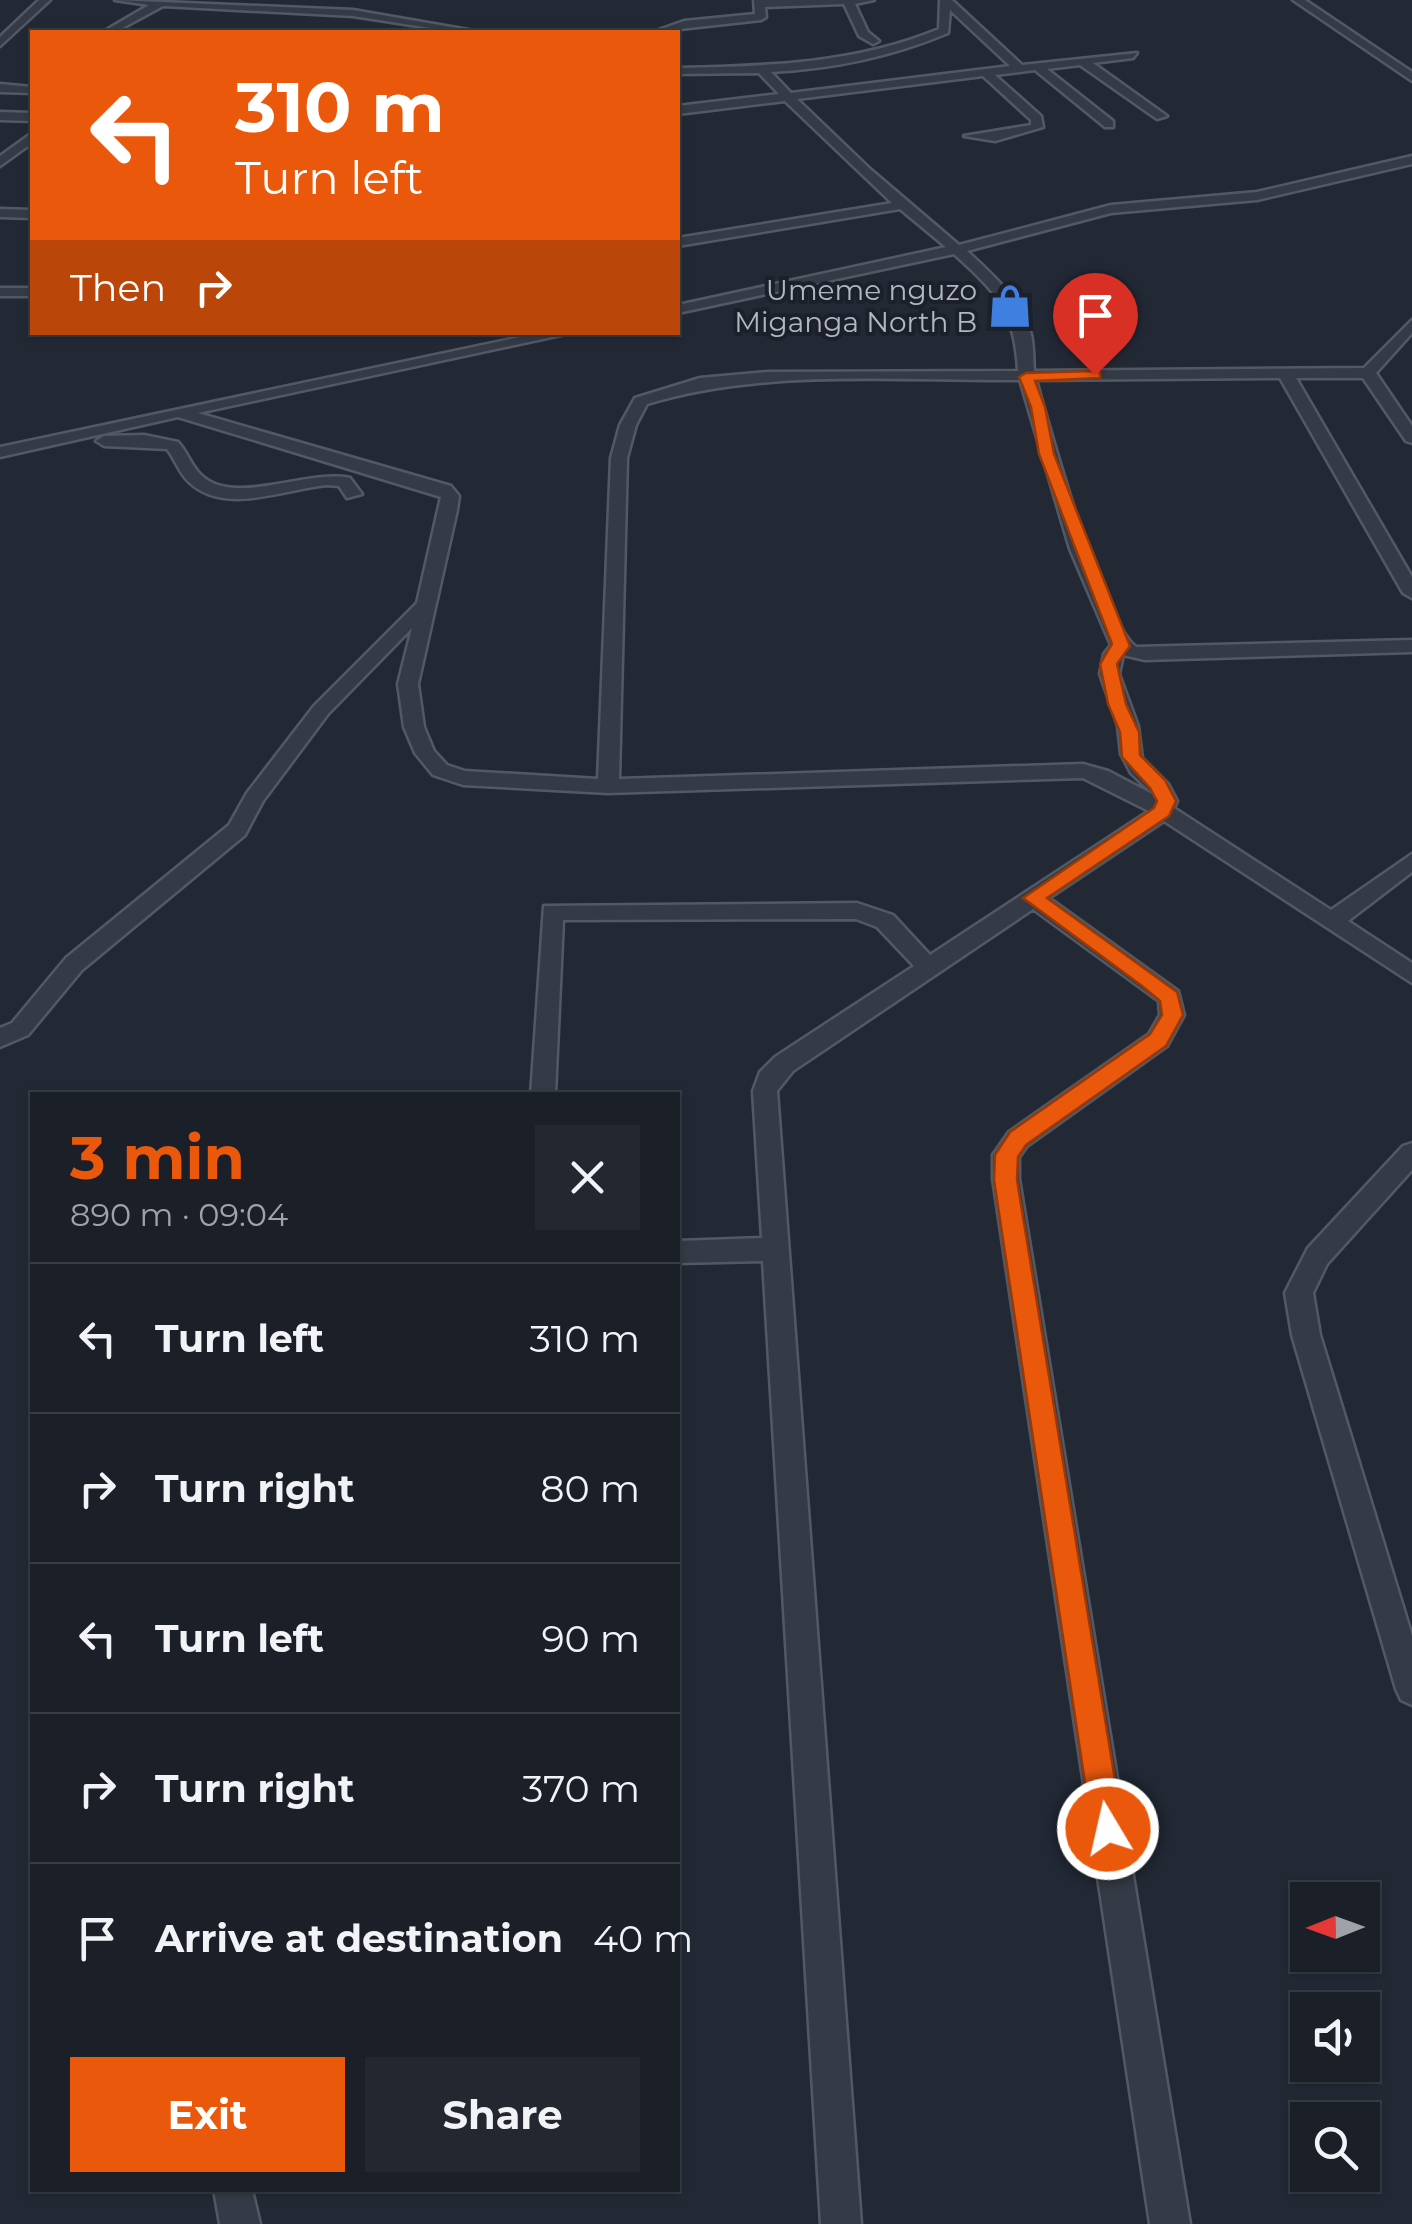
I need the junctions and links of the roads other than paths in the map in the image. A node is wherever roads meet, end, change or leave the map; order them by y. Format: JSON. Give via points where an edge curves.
{"nodes":[{"id":1,"x":46,"y":0,"type":"edge"},
{"id":2,"x":120,"y":0,"type":"edge"},
{"id":3,"x":848,"y":0,"type":"edge"},
{"id":4,"x":869,"y":0,"type":"edge"},
{"id":5,"x":945,"y":0,"type":"edge"},
{"id":6,"x":1298,"y":0,"type":"edge"},
{"id":7,"x":162,"y":2,"type":"edge"},
{"id":8,"x":179,"y":2,"type":"edge"},
{"id":9,"x":760,"y":2,"type":"edge"},
{"id":10,"x":273,"y":4,"type":"edge"},
{"id":11,"x":112,"y":30,"type":"edge"},
{"id":12,"x":461,"y":30,"type":"edge"},
{"id":13,"x":666,"y":30,"type":"edge"},
{"id":14,"x":30,"y":36,"type":"edge"},
{"id":15,"x":4,"y":39,"type":"edge"},
{"id":16,"x":873,"y":41,"type":"dead end"},
{"id":17,"x":1134,"y":54,"type":"dead end"},
{"id":18,"x":1082,"y":61,"type":"junction"},
{"id":19,"x":1038,"y":67,"type":"junction"},
{"id":20,"x":761,"y":68,"type":"junction"},
{"id":21,"x":1020,"y":69,"type":"junction"},
{"id":22,"x":680,"y":71,"type":"edge"},
{"id":23,"x":986,"y":72,"type":"junction"},
{"id":24,"x":1412,"y":77,"type":"edge"},
{"id":25,"x":0,"y":88,"type":"edge"},
{"id":26,"x":30,"y":90,"type":"edge"},
{"id":27,"x":788,"y":97,"type":"junction"},
{"id":28,"x":680,"y":110,"type":"edge"},
{"id":29,"x":0,"y":116,"type":"edge"},
{"id":30,"x":1162,"y":116,"type":"dead end"},
{"id":31,"x":30,"y":117,"type":"edge"},
{"id":32,"x":1109,"y":124,"type":"dead end"},
{"id":33,"x":970,"y":136,"type":"dead end"},
{"id":34,"x":30,"y":138,"type":"edge"},
{"id":35,"x":7,"y":149,"type":"edge"},
{"id":36,"x":1412,"y":160,"type":"edge"},
{"id":37,"x":0,"y":162,"type":"edge"},
{"id":38,"x":903,"y":205,"type":"junction"},
{"id":39,"x":0,"y":213,"type":"edge"},
{"id":40,"x":30,"y":214,"type":"edge"},
{"id":41,"x":680,"y":242,"type":"edge"},
{"id":42,"x":958,"y":250,"type":"junction"},
{"id":43,"x":0,"y":292,"type":"edge"},
{"id":44,"x":30,"y":292,"type":"edge"},
{"id":45,"x":680,"y":310,"type":"edge"},
{"id":46,"x":1410,"y":330,"type":"edge"},
{"id":47,"x":553,"y":335,"type":"edge"},
{"id":48,"x":1286,"y":373,"type":"junction"},
{"id":49,"x":1368,"y":373,"type":"junction"},
{"id":50,"x":1026,"y":377,"type":"junction"},
{"id":51,"x":179,"y":412,"type":"junction"},
{"id":52,"x":1412,"y":438,"type":"edge"},
{"id":53,"x":104,"y":441,"type":"dead end"},
{"id":54,"x":0,"y":452,"type":"edge"},
{"id":55,"x":354,"y":494,"type":"dead end"},
{"id":56,"x":1412,"y":593,"type":"edge"},
{"id":57,"x":426,"y":604,"type":"junction"},
{"id":58,"x":1121,"y":646,"type":"junction"},
{"id":59,"x":1412,"y":646,"type":"edge"},
{"id":60,"x":608,"y":786,"type":"junction"},
{"id":61,"x":1162,"y":812,"type":"junction"},
{"id":62,"x":1412,"y":861,"type":"edge"},
{"id":63,"x":1033,"y":898,"type":"junction"},
{"id":64,"x":1332,"y":921,"type":"junction"},
{"id":65,"x":929,"y":968,"type":"junction"},
{"id":66,"x":1412,"y":974,"type":"edge"},
{"id":67,"x":0,"y":1038,"type":"edge"},
{"id":68,"x":544,"y":1092,"type":"edge"},
{"id":69,"x":1412,"y":1152,"type":"edge"},
{"id":70,"x":775,"y":1250,"type":"junction"},
{"id":71,"x":680,"y":1252,"type":"edge"},
{"id":72,"x":1412,"y":1688,"type":"edge"},
{"id":73,"x":232,"y":2192,"type":"edge"},
{"id":74,"x":240,"y":2224,"type":"edge"},
{"id":75,"x":840,"y":2224,"type":"edge"},
{"id":76,"x":1170,"y":2224,"type":"edge"}],
"edges":[{"from":1,"to":15,"type":"street"},
{"from":2,"to":7,"type":"street"},
{"from":3,"to":4,"type":"street"},
{"from":3,"to":9,"type":"street"},
{"from":3,"to":16,"type":"street","via":[[862,34]]},
{"from":5,"to":20,"type":"street","via":[[944,31],[920,42],[845,60]]},
{"from":5,"to":21,"type":"street"},
{"from":6,"to":24,"type":"street"},
{"from":7,"to":8,"type":"street"},
{"from":7,"to":11,"type":"street"},
{"from":8,"to":10,"type":"street"},
{"from":9,"to":13,"type":"street","via":[[761,17]]},
{"from":10,"to":12,"type":"street"},
{"from":14,"to":15,"type":"street"},
{"from":17,"to":18,"type":"street"},
{"from":18,"to":19,"type":"street"},
{"from":18,"to":30,"type":"street"},
{"from":19,"to":21,"type":"street"},
{"from":19,"to":32,"type":"street"},
{"from":20,"to":22,"type":"street"},
{"from":20,"to":27,"type":"street"},
{"from":21,"to":23,"type":"street"},
{"from":23,"to":27,"type":"street"},
{"from":23,"to":33,"type":"street","via":[[1037,127]]},
{"from":25,"to":26,"type":"street"},
{"from":27,"to":28,"type":"street"},
{"from":27,"to":38,"type":"street"},
{"from":29,"to":31,"type":"street"},
{"from":34,"to":35,"type":"street"},
{"from":35,"to":37,"type":"street"},
{"from":36,"to":42,"type":"street","via":[[1257,196],[1123,206]]},
{"from":38,"to":41,"type":"street"},
{"from":38,"to":42,"type":"street"},
{"from":39,"to":40,"type":"street"},
{"from":42,"to":45,"type":"street"},
{"from":42,"to":50,"type":"street","via":[[1018,318],[1028,342]]},
{"from":43,"to":44,"type":"street"},
{"from":46,"to":49,"type":"street"},
{"from":47,"to":51,"type":"street"},
{"from":48,"to":49,"type":"street"},
{"from":48,"to":50,"type":"street"},
{"from":48,"to":56,"type":"street"},
{"from":49,"to":52,"type":"street"},
{"from":50,"to":58,"type":"street","via":[[1047,454]]},
{"from":50,"to":60,"type":"street","via":[[768,377],[700,382],[641,401],[619,458]]},
{"from":51,"to":54,"type":"street"},
{"from":51,"to":57,"type":"street","via":[[445,490],[448,510]]},
{"from":53,"to":55,"type":"street","via":[[172,445],[196,480],[230,491],[258,492],[317,478],[344,482]]},
{"from":57,"to":60,"type":"street","via":[[408,684],[414,728],[440,770],[463,778]]},
{"from":57,"to":67,"type":"street","via":[[321,710],[237,830],[74,964],[20,1029]]},
{"from":58,"to":59,"type":"street","via":[[1145,654]]},
{"from":58,"to":61,"type":"street","via":[[1108,664],[1111,682],[1130,732],[1131,757],[1164,794]]},
{"from":60,"to":61,"type":"street","via":[[1083,771]]},
{"from":61,"to":63,"type":"street"},
{"from":61,"to":64,"type":"street"},
{"from":62,"to":64,"type":"street"},
{"from":63,"to":65,"type":"street"},
{"from":63,"to":76,"type":"street","via":[[1150,980],[1170,998],[1172,1015],[1158,1040],[1018,1138],[1006,1155]]},
{"from":64,"to":66,"type":"street"},
{"from":65,"to":68,"type":"street","via":[[885,921],[857,911],[552,912]]},
{"from":65,"to":70,"type":"street","via":[[769,1078],[764,1120]]},
{"from":69,"to":72,"type":"street","via":[[1317,1256],[1299,1293]]},
{"from":70,"to":71,"type":"street"},
{"from":70,"to":75,"type":"street"},
{"from":73,"to":74,"type":"street"}]}
